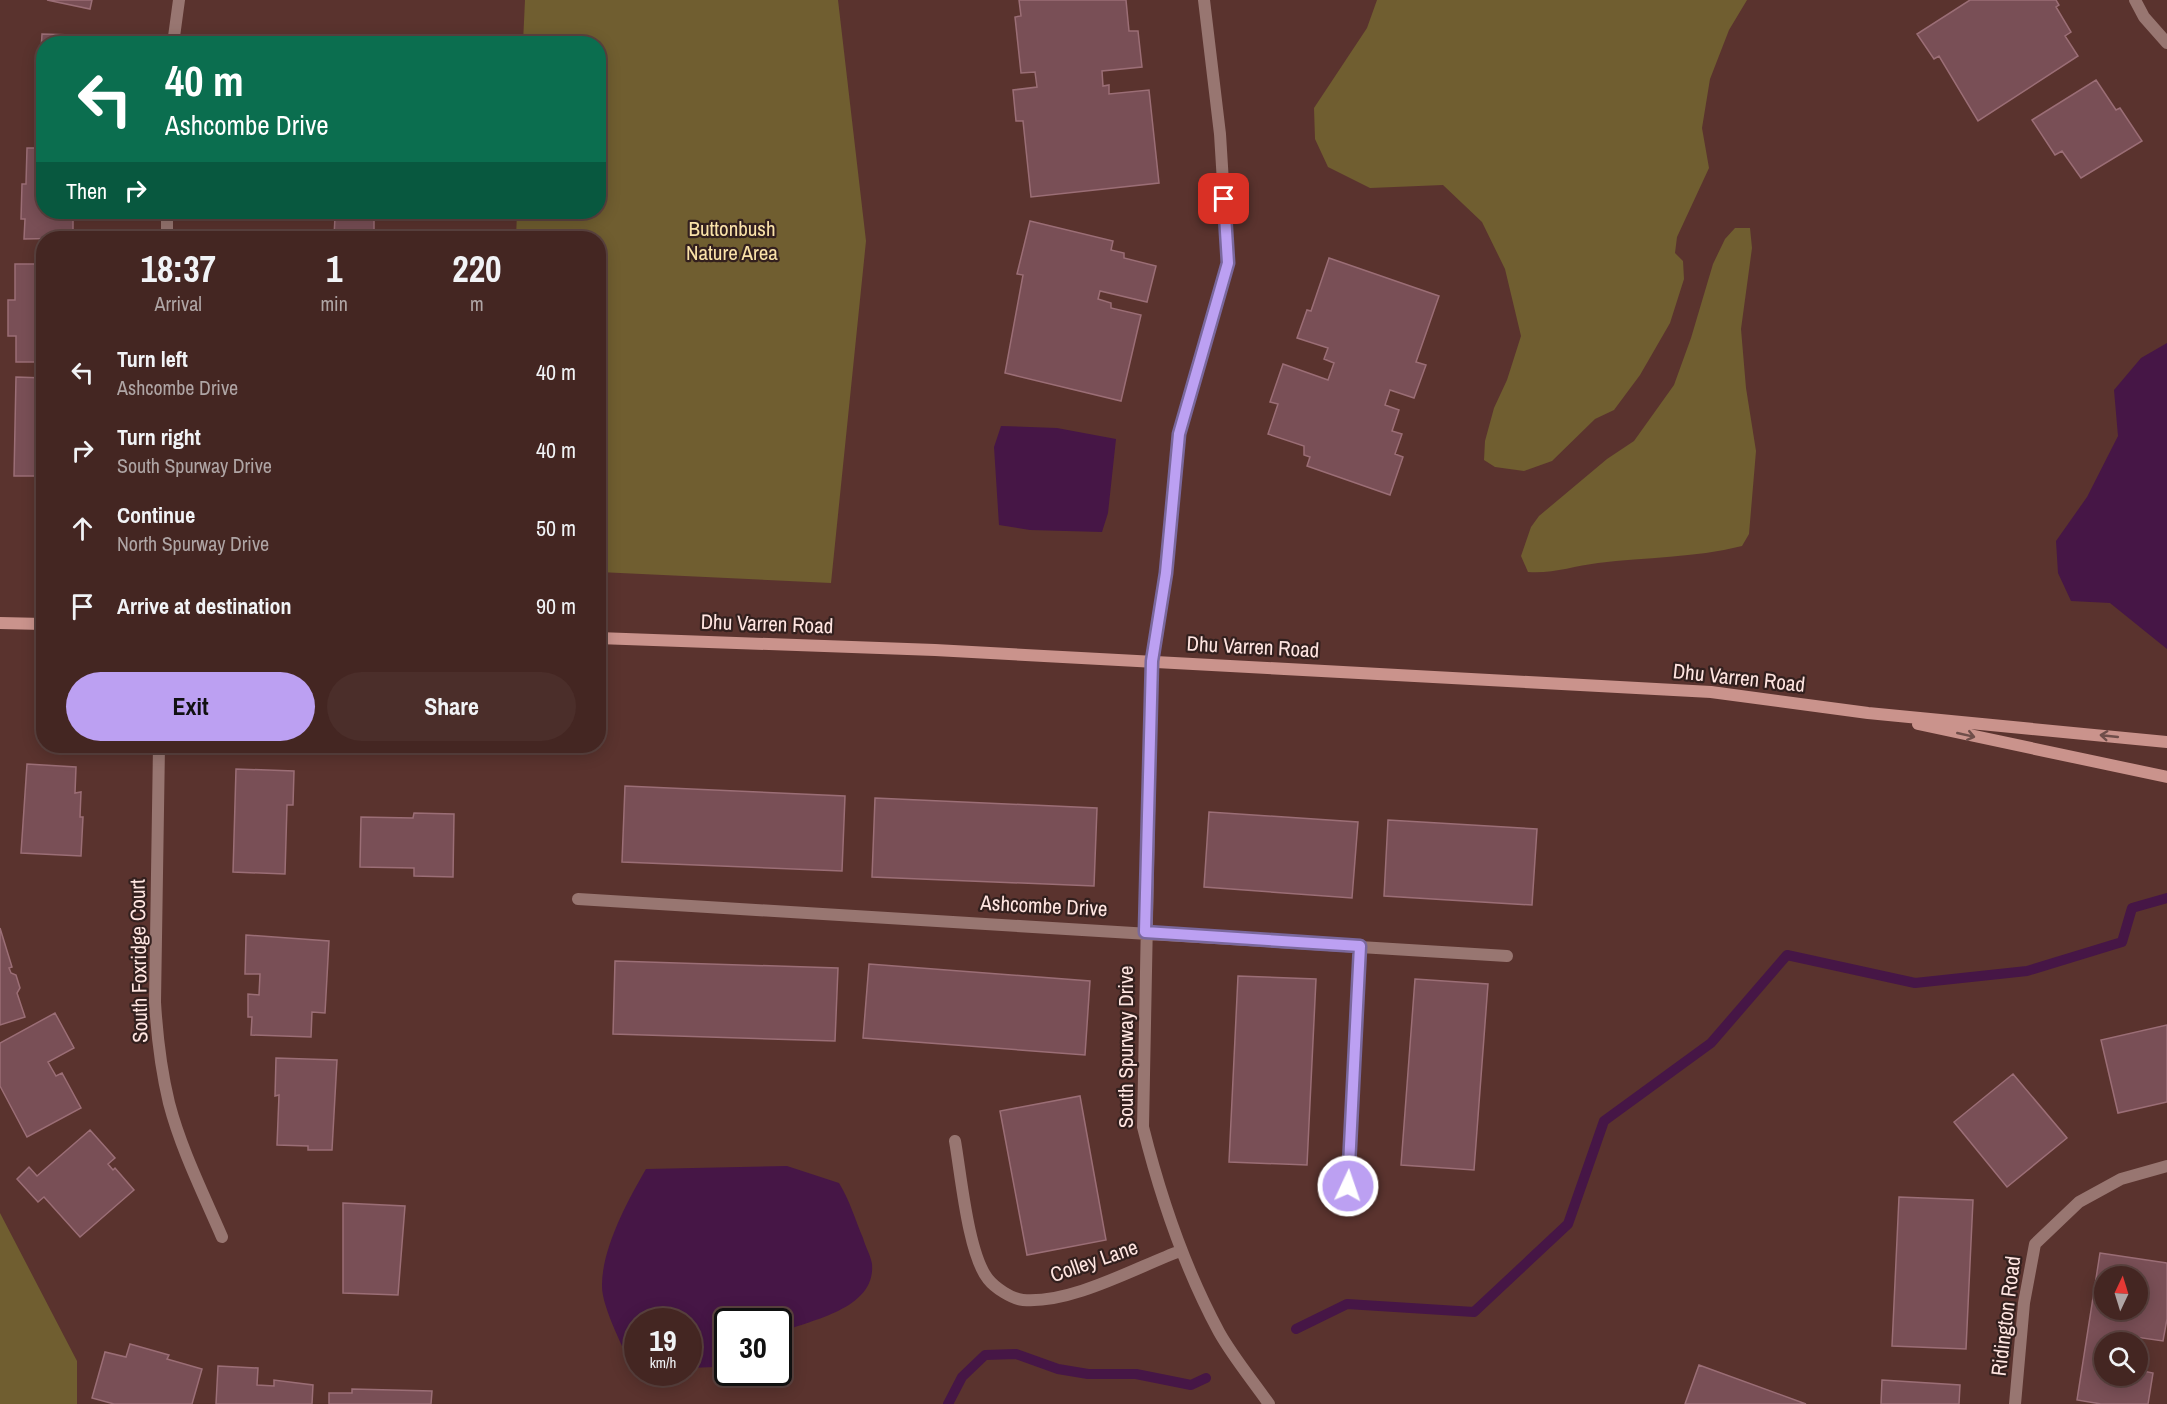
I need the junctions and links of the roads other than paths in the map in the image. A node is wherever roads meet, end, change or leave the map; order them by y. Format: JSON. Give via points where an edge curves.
{"nodes":[{"id":1,"x":179,"y":0,"type":"edge"},
{"id":2,"x":1204,"y":0,"type":"edge"},
{"id":3,"x":2134,"y":0,"type":"edge"},
{"id":4,"x":174,"y":36,"type":"edge"},
{"id":5,"x":2167,"y":43,"type":"edge"},
{"id":6,"x":0,"y":623,"type":"edge"},
{"id":7,"x":36,"y":624,"type":"edge"},
{"id":8,"x":606,"y":638,"type":"edge"},
{"id":9,"x":1152,"y":661,"type":"junction"},
{"id":10,"x":1868,"y":713,"type":"junction"},
{"id":11,"x":2167,"y":742,"type":"edge"},
{"id":12,"x":159,"y":753,"type":"edge"},
{"id":13,"x":2167,"y":777,"type":"edge"},
{"id":14,"x":578,"y":899,"type":"dead end"},
{"id":15,"x":1145,"y":932,"type":"junction"},
{"id":16,"x":1360,"y":946,"type":"junction"},
{"id":17,"x":1507,"y":956,"type":"dead end"},
{"id":18,"x":955,"y":1142,"type":"dead end"},
{"id":19,"x":2167,"y":1166,"type":"edge"},
{"id":20,"x":1347,"y":1209,"type":"dead end"},
{"id":21,"x":222,"y":1236,"type":"dead end"},
{"id":22,"x":1180,"y":1251,"type":"junction"},
{"id":23,"x":1269,"y":1404,"type":"edge"},
{"id":24,"x":2015,"y":1404,"type":"edge"}],
"edges":[{"from":1,"to":4,"type":"street"},
{"from":2,"to":9,"type":"street","name":"South Spurway Drive","via":[[1221,134],[1228,263],[1179,434],[1166,573]]},
{"from":3,"to":5,"type":"street"},
{"from":6,"to":7,"type":"main road"},
{"from":8,"to":9,"type":"main road","name":"Dhu Varren Road"},
{"from":9,"to":10,"type":"main road","name":"Dhu Varren Road","via":[[1711,692]]},
{"from":9,"to":15,"type":"street","name":"South Spurway Drive"},
{"from":11,"to":10,"type":"main road","name":"Dhu Varren Road","one_way":true},
{"from":10,"to":13,"type":"main road","name":"Dhu Varren Road","one_way":true},
{"from":12,"to":21,"type":"street","name":"South Foxridge Court","via":[[157,1038],[170,1104]]},
{"from":14,"to":15,"type":"street","name":"Ashcombe Drive"},
{"from":15,"to":16,"type":"street","name":"Ashcombe Drive"},
{"from":15,"to":22,"type":"street","name":"South Spurway Drive","via":[[1143,1127]]},
{"from":16,"to":17,"type":"street","name":"Ashcombe Drive"},
{"from":16,"to":20,"type":"street"},
{"from":18,"to":22,"type":"street","name":"Colley Lane","via":[[975,1250],[988,1279],[1012,1296],[1021,1300],[1075,1292]]},
{"from":19,"to":24,"type":"street","name":"Ridington Road","via":[[2121,1179],[2079,1202],[2036,1244],[2024,1303]]},
{"from":22,"to":23,"type":"street","name":"South Spurway Drive","via":[[1220,1334]]}]}
